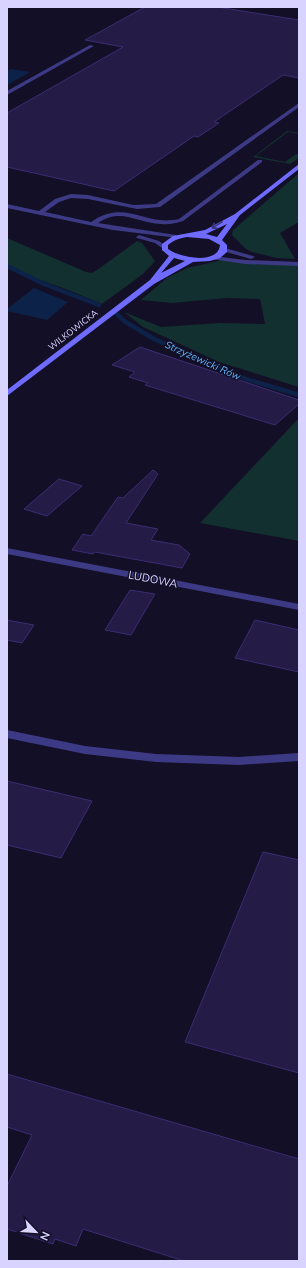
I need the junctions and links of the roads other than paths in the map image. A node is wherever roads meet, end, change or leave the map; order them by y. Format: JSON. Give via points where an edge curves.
{"nodes":[{"id":1,"x":92,"y":46,"type":"dead end"},
{"id":2,"x":7,"y":93,"type":"edge"},
{"id":3,"x":299,"y":105,"type":"edge"},
{"id":4,"x":260,"y":161,"type":"dead end"},
{"id":5,"x":299,"y":166,"type":"edge"},
{"id":6,"x":7,"y":206,"type":"edge"},
{"id":7,"x":40,"y":213,"type":"junction"},
{"id":8,"x":238,"y":214,"type":"junction"},
{"id":9,"x":92,"y":224,"type":"junction"},
{"id":10,"x":113,"y":228,"type":"junction"},
{"id":11,"x":195,"y":235,"type":"junction"},
{"id":12,"x":176,"y":237,"type":"junction"},
{"id":13,"x":219,"y":240,"type":"junction"},
{"id":14,"x":164,"y":247,"type":"junction"},
{"id":15,"x":225,"y":250,"type":"junction"},
{"id":16,"x":172,"y":256,"type":"junction"},
{"id":17,"x":213,"y":258,"type":"junction"},
{"id":18,"x":191,"y":260,"type":"junction"},
{"id":19,"x":268,"y":263,"type":"junction"},
{"id":20,"x":299,"y":264,"type":"edge"},
{"id":21,"x":151,"y":282,"type":"junction"},
{"id":22,"x":7,"y":394,"type":"edge"},
{"id":23,"x":7,"y":551,"type":"edge"},
{"id":24,"x":299,"y":607,"type":"edge"},
{"id":25,"x":7,"y":734,"type":"edge"},
{"id":26,"x":299,"y":756,"type":"edge"}],
"edges":[{"from":1,"to":2,"type":"lane"},
{"from":3,"to":7,"type":"lane","via":[[158,206],[129,206],[84,196],[71,196],[62,198]]},
{"from":4,"to":9,"type":"lane","via":[[181,220],[162,224],[110,214]]},
{"from":5,"to":8,"type":"main road"},
{"from":6,"to":7,"type":"lane"},
{"from":7,"to":9,"type":"lane"},
{"from":8,"to":11,"type":"main road","one_way":true,"via":[[207,232]]},
{"from":8,"to":13,"type":"main road"},
{"from":9,"to":10,"type":"lane"},
{"from":10,"to":12,"type":"lane"},
{"from":10,"to":14,"type":"lane","via":[[157,242]]},
{"from":11,"to":12,"type":"main road"},
{"from":11,"to":13,"type":"main road"},
{"from":12,"to":14,"type":"main road"},
{"from":13,"to":15,"type":"main road"},
{"from":14,"to":16,"type":"main road"},
{"from":15,"to":17,"type":"main road"},
{"from":15,"to":19,"type":"street"},
{"from":16,"to":18,"type":"main road"},
{"from":16,"to":21,"type":"main road","name":"WILKOWICKA"},
{"from":17,"to":18,"type":"main road"},
{"from":17,"to":19,"type":"street"},
{"from":18,"to":21,"type":"main road","name":"WILKOWICKA"},
{"from":19,"to":20,"type":"street"},
{"from":21,"to":22,"type":"main road","name":"WILKOWICKA"},
{"from":23,"to":24,"type":"street","name":"LUDOWA"},
{"from":25,"to":26,"type":"street","via":[[85,750],[156,758],[239,761]]}]}
